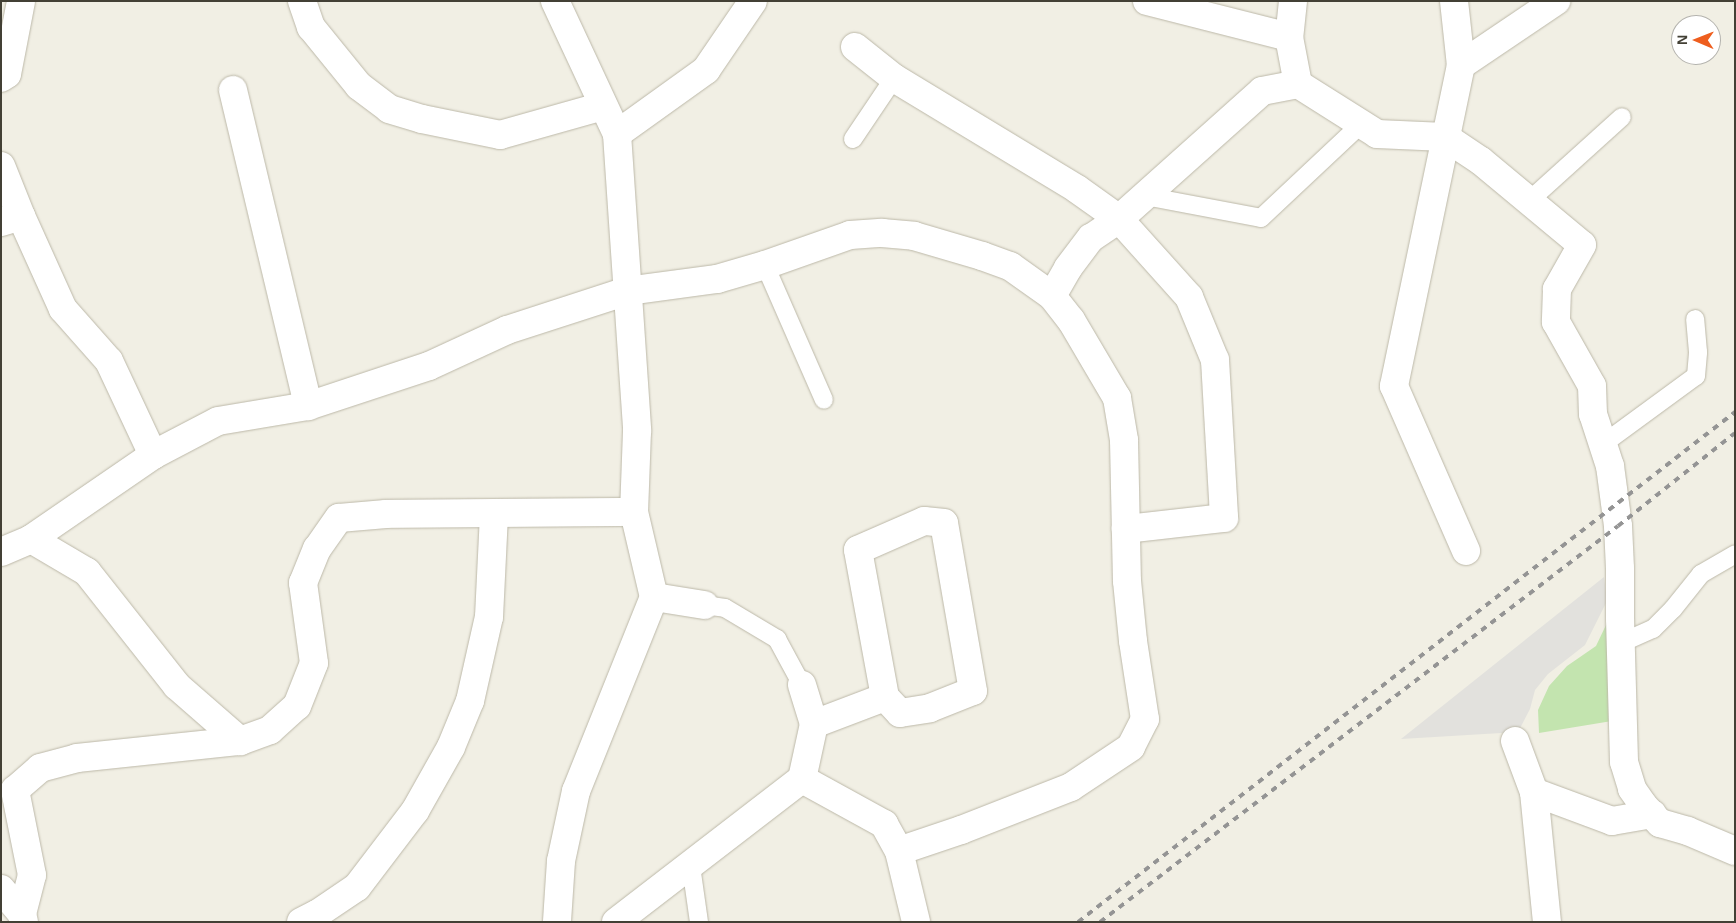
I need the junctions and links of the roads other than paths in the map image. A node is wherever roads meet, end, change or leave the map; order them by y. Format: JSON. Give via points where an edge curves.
{"nodes":[{"id":1,"x":21,"y":1,"type":"edge"},
{"id":2,"x":302,"y":1,"type":"edge"},
{"id":3,"x":555,"y":1,"type":"edge"},
{"id":4,"x":752,"y":1,"type":"edge"},
{"id":5,"x":1147,"y":1,"type":"edge"},
{"id":6,"x":1293,"y":1,"type":"edge"},
{"id":7,"x":1454,"y":1,"type":"edge"},
{"id":8,"x":1556,"y":1,"type":"edge"},
{"id":9,"x":1289,"y":37,"type":"junction"},
{"id":10,"x":855,"y":47,"type":"dead end"},
{"id":11,"x":1461,"y":65,"type":"junction"},
{"id":12,"x":1,"y":78,"type":"edge"},
{"id":13,"x":894,"y":78,"type":"junction"},
{"id":14,"x":1298,"y":84,"type":"junction"},
{"id":15,"x":233,"y":90,"type":"dead end"},
{"id":16,"x":603,"y":106,"type":"junction"},
{"id":17,"x":1622,"y":117,"type":"dead end"},
{"id":18,"x":1361,"y":124,"type":"junction"},
{"id":19,"x":617,"y":134,"type":"junction"},
{"id":20,"x":1445,"y":137,"type":"junction"},
{"id":21,"x":853,"y":139,"type":"dead end"},
{"id":22,"x":1,"y":166,"type":"edge"},
{"id":23,"x":1146,"y":196,"type":"junction"},
{"id":24,"x":1529,"y":201,"type":"junction"},
{"id":25,"x":11,"y":219,"type":"edge"},
{"id":26,"x":1119,"y":219,"type":"junction"},
{"id":27,"x":765,"y":265,"type":"junction"},
{"id":28,"x":627,"y":291,"type":"junction"},
{"id":29,"x":1052,"y":296,"type":"junction"},
{"id":30,"x":1695,"y":319,"type":"dead end"},
{"id":31,"x":824,"y":400,"type":"dead end"},
{"id":32,"x":308,"y":406,"type":"junction"},
{"id":33,"x":1603,"y":444,"type":"junction"},
{"id":34,"x":153,"y":455,"type":"junction"},
{"id":35,"x":634,"y":512,"type":"junction"},
{"id":36,"x":494,"y":513,"type":"junction"},
{"id":37,"x":1126,"y":529,"type":"junction"},
{"id":38,"x":31,"y":539,"type":"junction"},
{"id":39,"x":1466,"y":550,"type":"dead end"},
{"id":40,"x":1,"y":552,"type":"edge"},
{"id":41,"x":1735,"y":554,"type":"edge"},
{"id":42,"x":654,"y":598,"type":"junction"},
{"id":43,"x":704,"y":605,"type":"joint"},
{"id":44,"x":1620,"y":642,"type":"junction"},
{"id":45,"x":802,"y":685,"type":"joint"},
{"id":46,"x":885,"y":697,"type":"junction"},
{"id":47,"x":814,"y":724,"type":"junction"},
{"id":48,"x":1515,"y":740,"type":"dead end"},
{"id":49,"x":240,"y":741,"type":"junction"},
{"id":50,"x":802,"y":779,"type":"junction"},
{"id":51,"x":1534,"y":792,"type":"junction"},
{"id":52,"x":1652,"y":814,"type":"junction"},
{"id":53,"x":899,"y":851,"type":"junction"},
{"id":54,"x":1735,"y":851,"type":"edge"},
{"id":55,"x":691,"y":866,"type":"junction"},
{"id":56,"x":1,"y":889,"type":"edge"},
{"id":57,"x":23,"y":918,"type":"edge"},
{"id":58,"x":301,"y":922,"type":"edge"},
{"id":59,"x":557,"y":922,"type":"edge"},
{"id":60,"x":616,"y":922,"type":"edge"},
{"id":61,"x":699,"y":922,"type":"edge"},
{"id":62,"x":916,"y":922,"type":"edge"},
{"id":63,"x":1547,"y":922,"type":"edge"}],
"edges":[{"from":1,"to":12,"type":"street","via":[[6,74]]},
{"from":2,"to":16,"type":"street","via":[[311,27],[359,86],[389,109],[422,119],[500,134]]},
{"from":3,"to":16,"type":"street"},
{"from":4,"to":19,"type":"street","via":[[706,70]]},
{"from":5,"to":9,"type":"street"},
{"from":6,"to":9,"type":"street"},
{"from":7,"to":11,"type":"street"},
{"from":8,"to":11,"type":"street"},
{"from":9,"to":14,"type":"street"},
{"from":10,"to":13,"type":"street"},
{"from":11,"to":20,"type":"street"},
{"from":13,"to":21,"type":"lane"},
{"from":13,"to":26,"type":"street","via":[[1077,189]]},
{"from":14,"to":18,"type":"street"},
{"from":14,"to":23,"type":"street","via":[[1262,92]]},
{"from":15,"to":32,"type":"street"},
{"from":16,"to":19,"type":"street"},
{"from":17,"to":24,"type":"lane"},
{"from":18,"to":20,"type":"street","via":[[1377,134]]},
{"from":18,"to":23,"type":"lane","via":[[1261,218]]},
{"from":19,"to":28,"type":"street"},
{"from":20,"to":24,"type":"street"},
{"from":20,"to":39,"type":"street","via":[[1394,386]]},
{"from":22,"to":25,"type":"street"},
{"from":23,"to":26,"type":"street"},
{"from":24,"to":33,"type":"street","via":[[1582,245],[1557,288],[1556,322],[1592,386],[1593,414]]},
{"from":25,"to":34,"type":"street","via":[[63,310],[109,361]]},
{"from":26,"to":29,"type":"street","via":[[1091,238]]},
{"from":26,"to":37,"type":"street","via":[[1189,297],[1216,360],[1224,518]]},
{"from":27,"to":28,"type":"street","via":[[717,279]]},
{"from":27,"to":29,"type":"street","via":[[850,235],[914,236],[1010,266]]},
{"from":27,"to":31,"type":"lane"},
{"from":28,"to":32,"type":"street","via":[[507,330],[429,366]]},
{"from":28,"to":35,"type":"street","via":[[637,431]]},
{"from":29,"to":37,"type":"street","via":[[1071,320],[1117,398],[1124,440]]},
{"from":30,"to":33,"type":"lane","via":[[1696,376]]},
{"from":32,"to":34,"type":"street","via":[[218,421]]},
{"from":33,"to":44,"type":"street","via":[[1610,466],[1618,526]]},
{"from":34,"to":38,"type":"street"},
{"from":35,"to":36,"type":"street"},
{"from":35,"to":42,"type":"street"},
{"from":36,"to":49,"type":"street","via":[[339,518],[317,549],[303,583],[314,663],[297,706],[270,730]]},
{"from":36,"to":58,"type":"street","via":[[489,617],[470,701],[452,747],[415,811],[357,887]]},
{"from":37,"to":53,"type":"street","via":[[1132,641],[1145,719],[1131,747],[1071,787]]},
{"from":38,"to":40,"type":"street"},
{"from":38,"to":49,"type":"street","via":[[87,572],[177,686]]},
{"from":41,"to":44,"type":"lane","via":[[1701,574],[1652,629]]},
{"from":42,"to":43,"type":"street"},
{"from":42,"to":59,"type":"street","via":[[576,791],[561,861]]},
{"from":43,"to":45,"type":"lane","via":[[726,608],[777,639]]},
{"from":44,"to":52,"type":"street","via":[[1624,762],[1632,789]]},
{"from":45,"to":47,"type":"street"},
{"from":46,"to":46,"type":"street","via":[[858,550],[924,522],[944,523],[973,691],[930,708],[900,713]]},
{"from":46,"to":47,"type":"street"},
{"from":47,"to":50,"type":"street"},
{"from":48,"to":51,"type":"street"},
{"from":49,"to":57,"type":"street","via":[[77,758],[40,768],[15,790],[32,875]]},
{"from":50,"to":53,"type":"street","via":[[884,824]]},
{"from":50,"to":55,"type":"street"},
{"from":51,"to":52,"type":"street","via":[[1612,821]]},
{"from":51,"to":63,"type":"street"},
{"from":52,"to":54,"type":"street","via":[[1660,823]]},
{"from":53,"to":62,"type":"street"},
{"from":55,"to":60,"type":"street"},
{"from":55,"to":61,"type":"lane"},
{"from":56,"to":57,"type":"street"}]}
